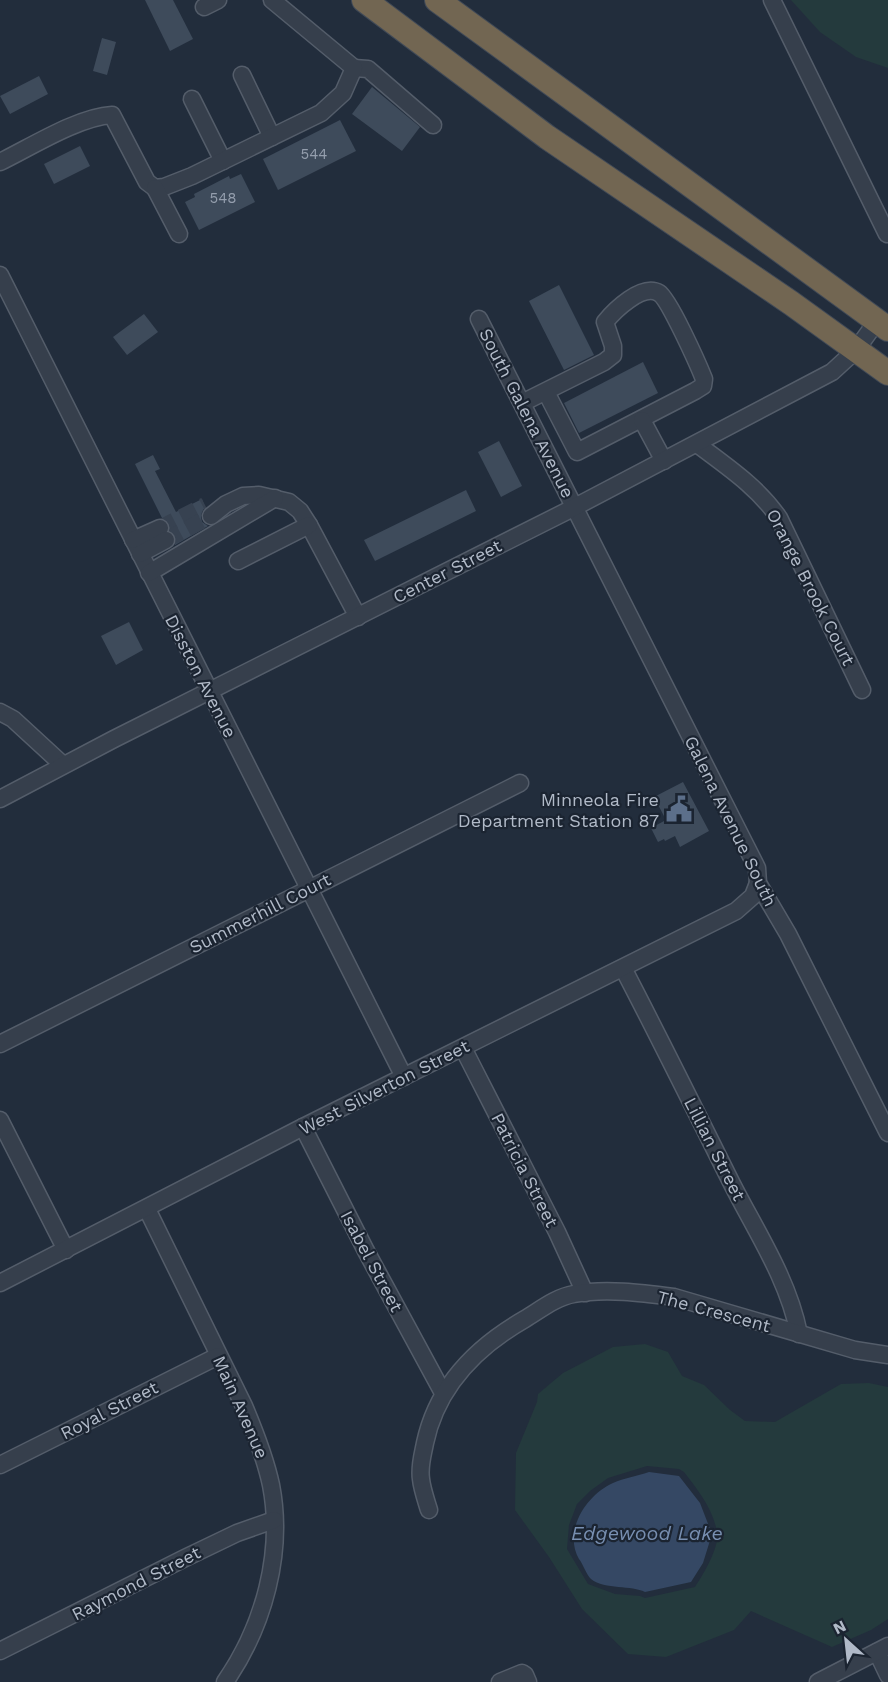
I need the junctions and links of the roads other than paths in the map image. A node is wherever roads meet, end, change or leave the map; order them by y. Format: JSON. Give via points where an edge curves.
{"nodes":[{"id":1,"x":272,"y":0,"type":"edge"},
{"id":2,"x":364,"y":0,"type":"edge"},
{"id":3,"x":437,"y":0,"type":"edge"},
{"id":4,"x":772,"y":0,"type":"edge"},
{"id":5,"x":354,"y":68,"type":"junction"},
{"id":6,"x":242,"y":75,"type":"dead end"},
{"id":7,"x":192,"y":99,"type":"dead end"},
{"id":8,"x":433,"y":125,"type":"dead end"},
{"id":9,"x":272,"y":137,"type":"junction"},
{"id":10,"x":222,"y":161,"type":"junction"},
{"id":11,"x":0,"y":162,"type":"edge"},
{"id":12,"x":155,"y":188,"type":"junction"},
{"id":13,"x":179,"y":234,"type":"dead end"},
{"id":14,"x":887,"y":234,"type":"edge"},
{"id":15,"x":0,"y":275,"type":"edge"},
{"id":16,"x":479,"y":319,"type":"dead end"},
{"id":17,"x":883,"y":325,"type":"edge"},
{"id":18,"x":856,"y":350,"type":"junction"},
{"id":19,"x":888,"y":373,"type":"edge"},
{"id":20,"x":546,"y":392,"type":"junction"},
{"id":21,"x":522,"y":403,"type":"junction"},
{"id":22,"x":642,"y":420,"type":"junction"},
{"id":23,"x":697,"y":444,"type":"junction"},
{"id":24,"x":663,"y":461,"type":"junction"},
{"id":25,"x":275,"y":498,"type":"junction"},
{"id":26,"x":575,"y":507,"type":"junction"},
{"id":27,"x":208,"y":510,"type":"tunnel mouth"},
{"id":28,"x":309,"y":525,"type":"junction"},
{"id":29,"x":163,"y":534,"type":"tunnel mouth"},
{"id":30,"x":137,"y":547,"type":"junction"},
{"id":31,"x":238,"y":561,"type":"dead end"},
{"id":32,"x":150,"y":573,"type":"junction"},
{"id":33,"x":358,"y":617,"type":"junction"},
{"id":34,"x":862,"y":690,"type":"dead end"},
{"id":35,"x":209,"y":692,"type":"junction"},
{"id":36,"x":1,"y":708,"type":"edge"},
{"id":37,"x":63,"y":765,"type":"junction"},
{"id":38,"x":520,"y":783,"type":"dead end"},
{"id":39,"x":0,"y":799,"type":"edge"},
{"id":40,"x":758,"y":882,"type":"junction"},
{"id":41,"x":310,"y":888,"type":"junction"},
{"id":42,"x":623,"y":968,"type":"junction"},
{"id":43,"x":0,"y":1044,"type":"edge"},
{"id":44,"x":463,"y":1048,"type":"junction"},
{"id":45,"x":404,"y":1077,"type":"junction"},
{"id":46,"x":0,"y":1120,"type":"edge"},
{"id":47,"x":303,"y":1127,"type":"junction"},
{"id":48,"x":888,"y":1133,"type":"edge"},
{"id":49,"x":147,"y":1209,"type":"junction"},
{"id":50,"x":66,"y":1250,"type":"junction"},
{"id":51,"x":0,"y":1283,"type":"edge"},
{"id":52,"x":585,"y":1293,"type":"junction"},
{"id":53,"x":799,"y":1334,"type":"junction"},
{"id":54,"x":888,"y":1355,"type":"edge"},
{"id":55,"x":219,"y":1356,"type":"junction"},
{"id":56,"x":443,"y":1393,"type":"junction"},
{"id":57,"x":0,"y":1465,"type":"edge"},
{"id":58,"x":429,"y":1510,"type":"dead end"},
{"id":59,"x":274,"y":1520,"type":"junction"},
{"id":60,"x":882,"y":1649,"type":"edge"},
{"id":61,"x":0,"y":1651,"type":"edge"},
{"id":62,"x":888,"y":1675,"type":"edge"},
{"id":63,"x":525,"y":1678,"type":"edge"},
{"id":64,"x":225,"y":1682,"type":"edge"},
{"id":65,"x":500,"y":1682,"type":"edge"},
{"id":66,"x":818,"y":1682,"type":"edge"}],
"edges":[{"from":1,"to":5,"type":"street"},
{"from":2,"to":18,"type":"highway","via":[[547,137]]},
{"from":3,"to":17,"type":"highway"},
{"from":4,"to":14,"type":"street"},
{"from":5,"to":8,"type":"street","via":[[368,69]]},
{"from":5,"to":9,"type":"street","via":[[343,93],[321,113]]},
{"from":6,"to":9,"type":"street"},
{"from":7,"to":10,"type":"street"},
{"from":9,"to":10,"type":"street"},
{"from":10,"to":12,"type":"street"},
{"from":11,"to":12,"type":"street","via":[[73,126],[112,115],[147,182]]},
{"from":12,"to":13,"type":"street"},
{"from":15,"to":30,"type":"street","name":"Disston Avenue"},
{"from":16,"to":21,"type":"street","name":"South Galena Avenue"},
{"from":17,"to":18,"type":"street","name":"Center Street"},
{"from":18,"to":19,"type":"highway"},
{"from":18,"to":23,"type":"street","name":"Center Street","via":[[832,372]]},
{"from":20,"to":21,"type":"street"},
{"from":20,"to":22,"type":"street","via":[[577,452]]},
{"from":20,"to":22,"type":"street","via":[[613,355],[605,322],[627,300],[648,290],[659,293],[674,315],[704,379],[703,386],[695,392]]},
{"from":21,"to":26,"type":"street","name":"South Galena Avenue"},
{"from":22,"to":24,"type":"street"},
{"from":23,"to":24,"type":"street","name":"Center Street"},
{"from":23,"to":34,"type":"street","name":"Orange Brook Court","via":[[768,501]]},
{"from":24,"to":26,"type":"street","name":"Center Street"},
{"from":25,"to":27,"type":"street","via":[[243,496]]},
{"from":25,"to":28,"type":"street","via":[[289,502]]},
{"from":25,"to":32,"type":"street"},
{"from":26,"to":33,"type":"street","name":"Center Street"},
{"from":26,"to":40,"type":"street","name":"Galena Avenue South","via":[[757,868]]},
{"from":28,"to":31,"type":"street"},
{"from":28,"to":33,"type":"street"},
{"from":29,"to":30,"type":"street"},
{"from":30,"to":32,"type":"street","name":"Disston Avenue"},
{"from":32,"to":35,"type":"street","name":"Disston Avenue"},
{"from":33,"to":35,"type":"street","name":"Center Street"},
{"from":35,"to":37,"type":"street","name":"Center Street"},
{"from":35,"to":41,"type":"street","name":"Disston Avenue"},
{"from":36,"to":37,"type":"street"},
{"from":37,"to":39,"type":"street","name":"Center Street"},
{"from":38,"to":41,"type":"street","name":"Summerhill Court"},
{"from":40,"to":42,"type":"street","name":"West Silverton Street","via":[[753,896],[736,911]]},
{"from":40,"to":48,"type":"street","name":"Galena Avenue South"},
{"from":41,"to":43,"type":"street","name":"Summerhill Court"},
{"from":41,"to":45,"type":"street","name":"Disston Avenue"},
{"from":42,"to":44,"type":"street","name":"West Silverton Street"},
{"from":42,"to":53,"type":"street","name":"Lillian Street","via":[[777,1268]]},
{"from":44,"to":45,"type":"street","name":"West Silverton Street"},
{"from":44,"to":52,"type":"street","name":"Patricia Street"},
{"from":45,"to":47,"type":"street","name":"West Silverton Street"},
{"from":46,"to":50,"type":"street"},
{"from":47,"to":49,"type":"street","name":"West Silverton Street"},
{"from":47,"to":56,"type":"street","name":"Isabel Street"},
{"from":49,"to":50,"type":"street","name":"West Silverton Street"},
{"from":49,"to":55,"type":"street","name":"Main Avenue"},
{"from":50,"to":51,"type":"street","name":"West Silverton Street"},
{"from":52,"to":53,"type":"street","name":"The Crescent","via":[[674,1297]]},
{"from":52,"to":56,"type":"street","name":"The Crescent","via":[[563,1297],[487,1344],[465,1364]]},
{"from":53,"to":54,"type":"street","name":"The Crescent"},
{"from":55,"to":57,"type":"street","name":"Royal Street"},
{"from":55,"to":59,"type":"street","name":"Main Avenue","via":[[258,1438],[271,1488]]},
{"from":56,"to":58,"type":"street","name":"The Crescent","via":[[421,1463]]},
{"from":59,"to":61,"type":"street","name":"Raymond Street","via":[[195,1553]]},
{"from":59,"to":64,"type":"street","name":"Main Avenue","via":[[272,1563],[264,1602],[251,1638]]},
{"from":60,"to":62,"type":"street"},
{"from":60,"to":66,"type":"street"},
{"from":63,"to":65,"type":"street"}]}
